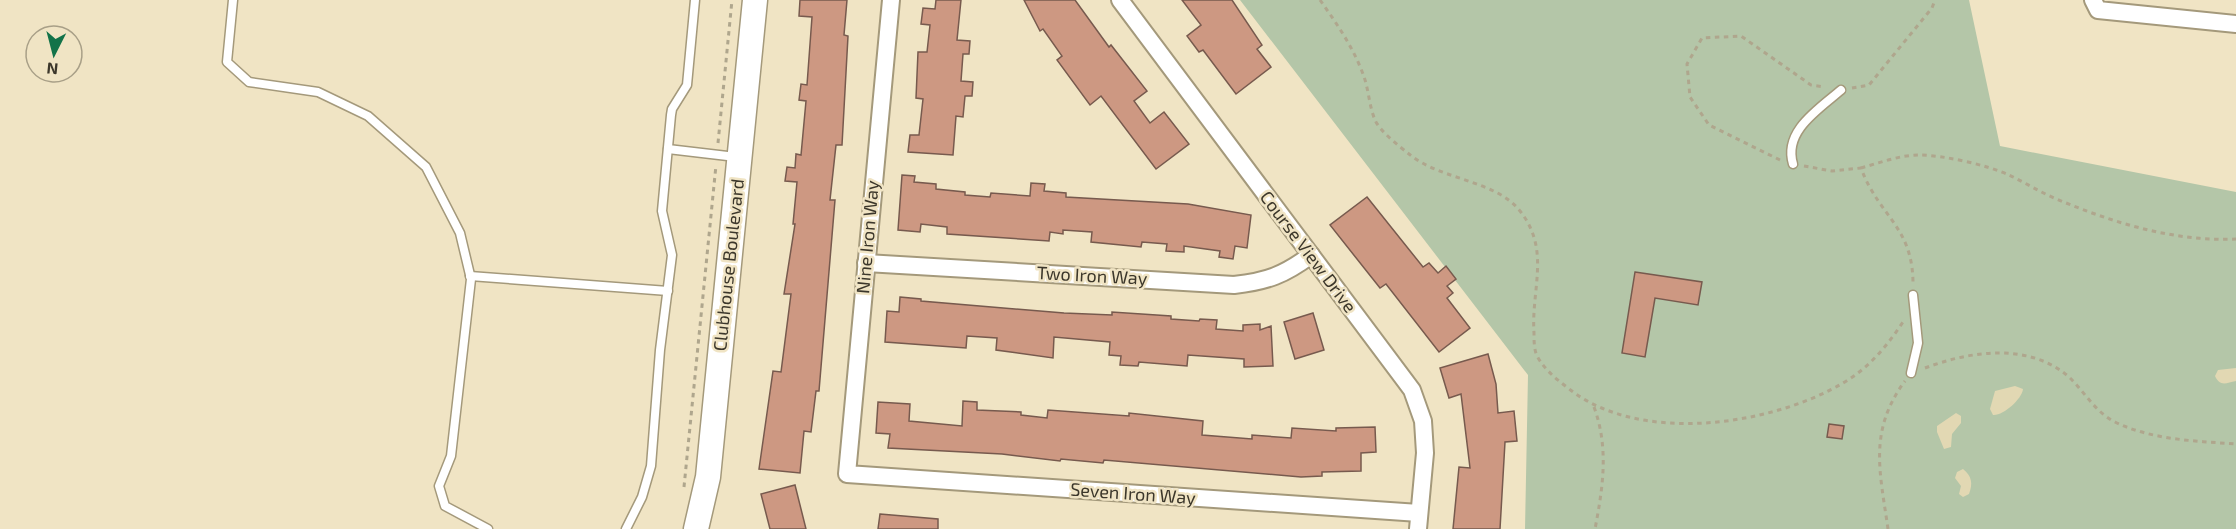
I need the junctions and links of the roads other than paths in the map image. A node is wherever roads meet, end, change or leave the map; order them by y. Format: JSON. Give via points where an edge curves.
{"nodes":[{"id":1,"x":233,"y":0,"type":"edge"},
{"id":2,"x":695,"y":0,"type":"edge"},
{"id":3,"x":755,"y":0,"type":"edge"},
{"id":4,"x":891,"y":0,"type":"edge"},
{"id":5,"x":1120,"y":0,"type":"edge"},
{"id":6,"x":2096,"y":5,"type":"edge"},
{"id":7,"x":2236,"y":24,"type":"edge"},
{"id":8,"x":1841,"y":90,"type":"road end"},
{"id":9,"x":668,"y":149,"type":"junction"},
{"id":10,"x":740,"y":158,"type":"junction"},
{"id":11,"x":1792,"y":164,"type":"road end"},
{"id":12,"x":1311,"y":255,"type":"junction"},
{"id":13,"x":866,"y":262,"type":"junction"},
{"id":14,"x":470,"y":276,"type":"junction"},
{"id":15,"x":668,"y":291,"type":"junction"},
{"id":16,"x":1913,"y":295,"type":"road end"},
{"id":17,"x":1911,"y":373,"type":"road end"},
{"id":18,"x":847,"y":474,"type":"joint"},
{"id":19,"x":1419,"y":521,"type":"edge"},
{"id":20,"x":488,"y":529,"type":"edge"},
{"id":21,"x":626,"y":529,"type":"edge"},
{"id":22,"x":696,"y":529,"type":"edge"}],
"edges":[{"from":1,"to":14,"type":"lane","via":[[227,62],[249,82],[318,92],[368,116],[426,167],[460,233]]},
{"from":2,"to":9,"type":"lane","via":[[687,85],[672,110]]},
{"from":3,"to":10,"type":"street","name":"Clubhouse Boulevard"},
{"from":4,"to":13,"type":"street","name":"Nine Iron Way"},
{"from":5,"to":12,"type":"street","name":"Course View Drive"},
{"from":6,"to":7,"type":"street"},
{"from":8,"to":11,"type":"lane","via":[[1799,130],[1791,144]]},
{"from":9,"to":10,"type":"lane"},
{"from":9,"to":15,"type":"lane","via":[[662,211],[672,255]]},
{"from":10,"to":22,"type":"street","name":"Clubhouse Boulevard","via":[[708,477]]},
{"from":12,"to":13,"type":"street","name":"Two Iron Way","via":[[1288,272],[1264,281],[1234,285]]},
{"from":12,"to":19,"type":"street","name":"Course View Drive","via":[[1412,390],[1424,431]]},
{"from":13,"to":18,"type":"street","name":"Nine Iron Way"},
{"from":14,"to":15,"type":"lane"},
{"from":14,"to":20,"type":"lane","via":[[451,456],[439,486],[445,506]]},
{"from":15,"to":21,"type":"lane","via":[[651,466],[642,497]]},
{"from":16,"to":17,"type":"lane","via":[[1918,343]]},
{"from":18,"to":19,"type":"street","name":"Seven Iron Way"}]}
